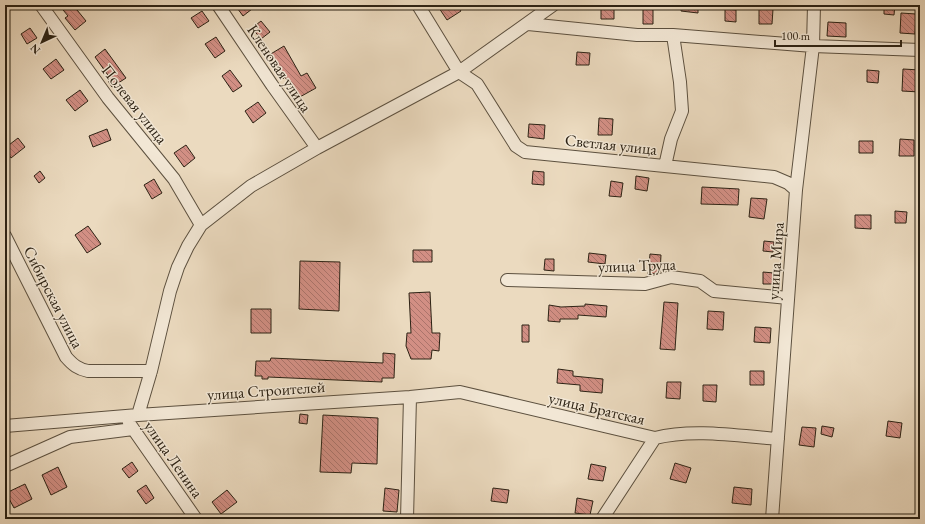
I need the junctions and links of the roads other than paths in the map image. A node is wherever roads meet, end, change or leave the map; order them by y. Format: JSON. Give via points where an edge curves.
{"nodes":[{"id":1,"x":41,"y":5,"type":"edge"},
{"id":2,"x":218,"y":5,"type":"edge"},
{"id":3,"x":418,"y":5,"type":"edge"},
{"id":4,"x":553,"y":5,"type":"edge"},
{"id":5,"x":814,"y":5,"type":"edge"},
{"id":6,"x":528,"y":24,"type":"junction"},
{"id":7,"x":673,"y":35,"type":"junction"},
{"id":8,"x":813,"y":46,"type":"junction"},
{"id":9,"x":920,"y":50,"type":"edge"},
{"id":10,"x":459,"y":72,"type":"junction"},
{"id":11,"x":317,"y":148,"type":"junction"},
{"id":12,"x":666,"y":166,"type":"junction"},
{"id":13,"x":796,"y":190,"type":"junction"},
{"id":14,"x":201,"y":225,"type":"junction"},
{"id":15,"x":5,"y":236,"type":"edge"},
{"id":16,"x":507,"y":280,"type":"dead end"},
{"id":17,"x":788,"y":298,"type":"junction"},
{"id":18,"x":151,"y":371,"type":"junction"},
{"id":19,"x":410,"y":397,"type":"junction"},
{"id":20,"x":138,"y":415,"type":"junction"},
{"id":21,"x":125,"y":417,"type":"junction"},
{"id":22,"x":5,"y":426,"type":"edge"},
{"id":23,"x":133,"y":429,"type":"junction"},
{"id":24,"x":655,"y":438,"type":"junction"},
{"id":25,"x":778,"y":439,"type":"junction"},
{"id":26,"x":5,"y":466,"type":"edge"},
{"id":27,"x":196,"y":519,"type":"edge"},
{"id":28,"x":407,"y":519,"type":"edge"},
{"id":29,"x":602,"y":519,"type":"edge"},
{"id":30,"x":772,"y":519,"type":"edge"}],
"edges":[{"from":1,"to":14,"type":"street","name":"Полевая улица","via":[[108,98],[174,179]]},
{"from":2,"to":11,"type":"street","name":"Кленовая улица"},
{"from":3,"to":10,"type":"street"},
{"from":4,"to":6,"type":"street"},
{"from":5,"to":8,"type":"street","name":"улица Мира"},
{"from":6,"to":7,"type":"street","via":[[637,35]]},
{"from":6,"to":10,"type":"street"},
{"from":7,"to":8,"type":"street"},
{"from":7,"to":12,"type":"street","via":[[682,111],[671,139]]},
{"from":8,"to":9,"type":"street"},
{"from":8,"to":13,"type":"street","name":"улица Мира"},
{"from":10,"to":11,"type":"street"},
{"from":10,"to":12,"type":"street","name":"Светлая улица","via":[[477,84],[516,146],[525,152]]},
{"from":11,"to":14,"type":"street","via":[[250,186]]},
{"from":12,"to":13,"type":"street","name":"Светлая улица","via":[[774,177]]},
{"from":13,"to":17,"type":"street","name":"улица Мира"},
{"from":14,"to":18,"type":"street","via":[[178,267]]},
{"from":15,"to":18,"type":"street","name":"Сибирская улица","via":[[66,357],[72,364],[80,370],[88,371]]},
{"from":16,"to":17,"type":"street","name":"улица Труда","via":[[646,284],[671,277],[700,281],[714,291]]},
{"from":17,"to":25,"type":"street","name":"улица Мира"},
{"from":18,"to":20,"type":"street"},
{"from":19,"to":20,"type":"street","name":"улица Строителей"},
{"from":19,"to":24,"type":"street","name":"улица Братская","via":[[460,392]]},
{"from":19,"to":28,"type":"street"},
{"from":20,"to":21,"type":"street","name":"улица Строителей"},
{"from":21,"to":22,"type":"street","name":"улица Строителей"},
{"from":21,"to":23,"type":"street","name":"улица Ленина"},
{"from":23,"to":26,"type":"street","via":[[70,437]]},
{"from":23,"to":27,"type":"street","name":"улица Ленина"},
{"from":24,"to":25,"type":"street","name":"улица Братская","via":[[685,433]]},
{"from":24,"to":29,"type":"street"},
{"from":25,"to":30,"type":"street","name":"улица Мира"}]}
